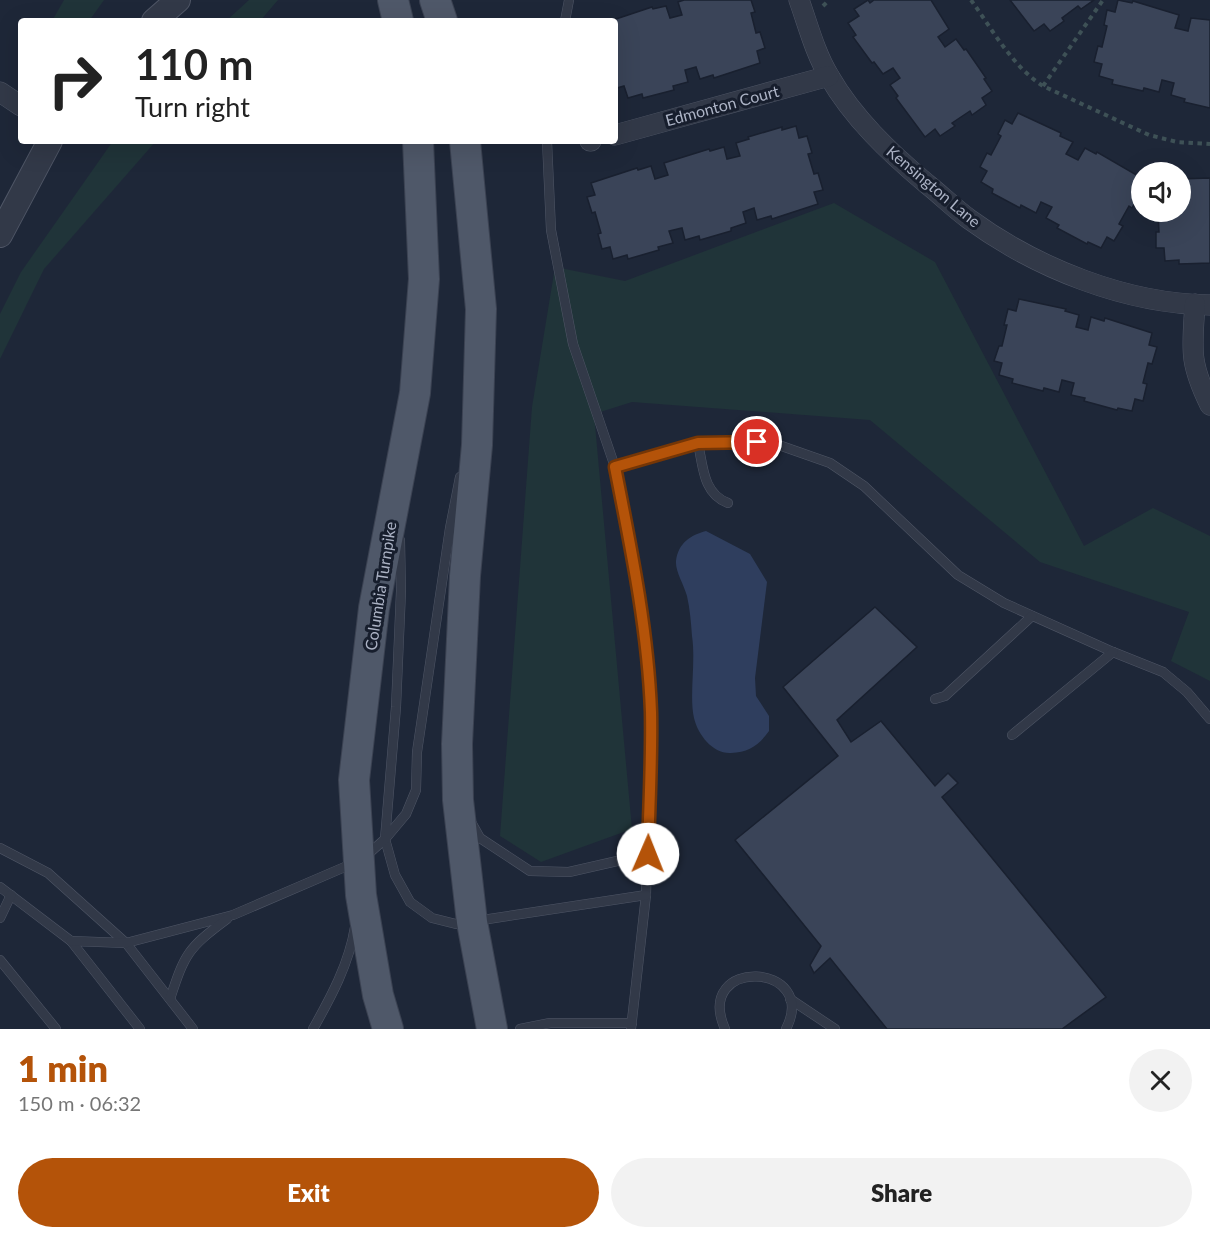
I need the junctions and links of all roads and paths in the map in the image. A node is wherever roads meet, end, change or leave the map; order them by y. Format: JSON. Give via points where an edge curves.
{"nodes":[{"id":1,"x":178,"y":0,"type":"edge"},
{"id":2,"x":393,"y":0,"type":"edge"},
{"id":3,"x":435,"y":0,"type":"edge"},
{"id":4,"x":569,"y":0,"type":"edge"},
{"id":5,"x":799,"y":0,"type":"edge"},
{"id":6,"x":971,"y":0,"type":"edge"},
{"id":7,"x":1103,"y":0,"type":"edge"},
{"id":8,"x":157,"y":18,"type":"edge"},
{"id":9,"x":397,"y":18,"type":"edge"},
{"id":10,"x":441,"y":18,"type":"edge"},
{"id":11,"x":566,"y":18,"type":"edge"},
{"id":12,"x":829,"y":76,"type":"junction"},
{"id":13,"x":1043,"y":86,"type":"junction"},
{"id":14,"x":0,"y":92,"type":"edge"},
{"id":15,"x":18,"y":104,"type":"edge"},
{"id":16,"x":618,"y":134,"type":"edge"},
{"id":17,"x":48,"y":144,"type":"edge"},
{"id":18,"x":418,"y":144,"type":"edge"},
{"id":19,"x":465,"y":144,"type":"edge"},
{"id":20,"x":547,"y":144,"type":"edge"},
{"id":21,"x":1210,"y":144,"type":"edge"},
{"id":22,"x":0,"y":235,"type":"edge"},
{"id":23,"x":1203,"y":305,"type":"edge"},
{"id":24,"x":479,"y":381,"type":"junction"},
{"id":25,"x":1210,"y":405,"type":"edge"},
{"id":26,"x":698,"y":443,"type":"junction"},
{"id":27,"x":466,"y":449,"type":"dead end"},
{"id":28,"x":615,"y":467,"type":"junction"},
{"id":29,"x":461,"y":472,"type":"dead end"},
{"id":30,"x":399,"y":474,"type":"junction"},
{"id":31,"x":728,"y":503,"type":"dead end"},
{"id":32,"x":1032,"y":616,"type":"junction"},
{"id":33,"x":1113,"y":652,"type":"junction"},
{"id":34,"x":935,"y":699,"type":"dead end"},
{"id":35,"x":1210,"y":719,"type":"edge"},
{"id":36,"x":1012,"y":735,"type":"dead end"},
{"id":37,"x":458,"y":800,"type":"junction"},
{"id":38,"x":385,"y":839,"type":"junction"},
{"id":39,"x":0,"y":848,"type":"edge"},
{"id":40,"x":648,"y":854,"type":"junction"},
{"id":41,"x":359,"y":861,"type":"junction"},
{"id":42,"x":0,"y":887,"type":"edge"},
{"id":43,"x":11,"y":895,"type":"junction"},
{"id":44,"x":361,"y":895,"type":"junction"},
{"id":45,"x":646,"y":895,"type":"junction"},
{"id":46,"x":232,"y":915,"type":"junction"},
{"id":47,"x":0,"y":918,"type":"edge"},
{"id":48,"x":471,"y":922,"type":"junction"},
{"id":49,"x":71,"y":941,"type":"junction"},
{"id":50,"x":126,"y":943,"type":"junction"},
{"id":51,"x":0,"y":960,"type":"edge"},
{"id":52,"x":170,"y":999,"type":"junction"},
{"id":53,"x":790,"y":999,"type":"junction"},
{"id":54,"x":632,"y":1026,"type":"edge"},
{"id":55,"x":591,"y":1027,"type":"edge"},
{"id":56,"x":56,"y":1029,"type":"edge"},
{"id":57,"x":140,"y":1029,"type":"edge"},
{"id":58,"x":193,"y":1029,"type":"edge"},
{"id":59,"x":313,"y":1029,"type":"edge"},
{"id":60,"x":388,"y":1029,"type":"edge"},
{"id":61,"x":492,"y":1029,"type":"edge"},
{"id":62,"x":520,"y":1029,"type":"edge"},
{"id":63,"x":725,"y":1029,"type":"edge"},
{"id":64,"x":786,"y":1029,"type":"edge"},
{"id":65,"x":835,"y":1029,"type":"edge"}],
"edges":[{"from":1,"to":8,"type":"street"},
{"from":2,"to":9,"type":"main road"},
{"from":3,"to":10,"type":"main road"},
{"from":4,"to":11,"type":"lane"},
{"from":5,"to":12,"type":"street","name":"Kensington Lane"},
{"from":6,"to":13,"type":"path","via":[[1009,52]]},
{"from":7,"to":13,"type":"path"},
{"from":12,"to":16,"type":"street","name":"Edmonton Court"},
{"from":12,"to":23,"type":"street","name":"Kensington Lane","via":[[860,119],[898,160],[969,219],[1025,254],[1085,280],[1144,297]]},
{"from":13,"to":21,"type":"path","via":[[1149,135]]},
{"from":14,"to":15,"type":"street"},
{"from":17,"to":22,"type":"street"},
{"from":18,"to":30,"type":"main road","name":"Columbia Turnpike","via":[[424,279],[415,393]]},
{"from":19,"to":24,"type":"main road","via":[[481,309]]},
{"from":20,"to":28,"type":"lane","via":[[551,230],[573,344]]},
{"from":23,"to":25,"type":"street","via":[[1192,356],[1197,379]]},
{"from":24,"to":27,"type":"lane"},
{"from":24,"to":37,"type":"main road","via":[[465,576]]},
{"from":26,"to":28,"type":"lane"},
{"from":26,"to":31,"type":"lane","via":[[710,492]]},
{"from":26,"to":32,"type":"lane","via":[[773,443],[830,464],[864,486],[958,575]]},
{"from":28,"to":40,"type":"lane","via":[[635,569],[647,664],[651,712]]},
{"from":29,"to":38,"type":"lane","via":[[420,730],[416,790],[406,814]]},
{"from":30,"to":38,"type":"lane","via":[[401,591]]},
{"from":30,"to":41,"type":"main road","name":"Columbia Turnpike","via":[[374,608],[354,780]]},
{"from":32,"to":33,"type":"lane"},
{"from":32,"to":34,"type":"lane","via":[[945,696]]},
{"from":33,"to":35,"type":"lane","via":[[1163,672]]},
{"from":33,"to":36,"type":"lane"},
{"from":37,"to":40,"type":"lane","via":[[480,838],[530,871],[569,872]]},
{"from":37,"to":48,"type":"main road"},
{"from":38,"to":41,"type":"lane"},
{"from":38,"to":48,"type":"lane","via":[[395,875],[410,903],[432,918],[456,924]]},
{"from":39,"to":50,"type":"lane","via":[[48,873]]},
{"from":40,"to":45,"type":"lane"},
{"from":41,"to":44,"type":"main road","name":"Columbia Turnpike"},
{"from":41,"to":46,"type":"lane"},
{"from":42,"to":43,"type":"lane"},
{"from":43,"to":47,"type":"lane"},
{"from":43,"to":49,"type":"lane"},
{"from":44,"to":59,"type":"lane","via":[[352,947]]},
{"from":44,"to":60,"type":"main road","name":"Columbia Turnpike","via":[[378,995]]},
{"from":45,"to":48,"type":"lane"},
{"from":45,"to":54,"type":"lane"},
{"from":46,"to":50,"type":"lane"},
{"from":46,"to":52,"type":"lane","via":[[198,941],[182,960]]},
{"from":48,"to":61,"type":"main road"},
{"from":49,"to":50,"type":"lane"},
{"from":49,"to":57,"type":"lane"},
{"from":50,"to":52,"type":"lane"},
{"from":51,"to":56,"type":"lane"},
{"from":52,"to":58,"type":"lane"},
{"from":53,"to":63,"type":"lane","via":[[784,988],[764,975],[740,978],[723,995],[720,1013]]},
{"from":53,"to":64,"type":"lane","via":[[792,1011]]},
{"from":53,"to":65,"type":"lane"},
{"from":54,"to":55,"type":"lane"},
{"from":55,"to":62,"type":"lane","via":[[550,1023]]}]}
